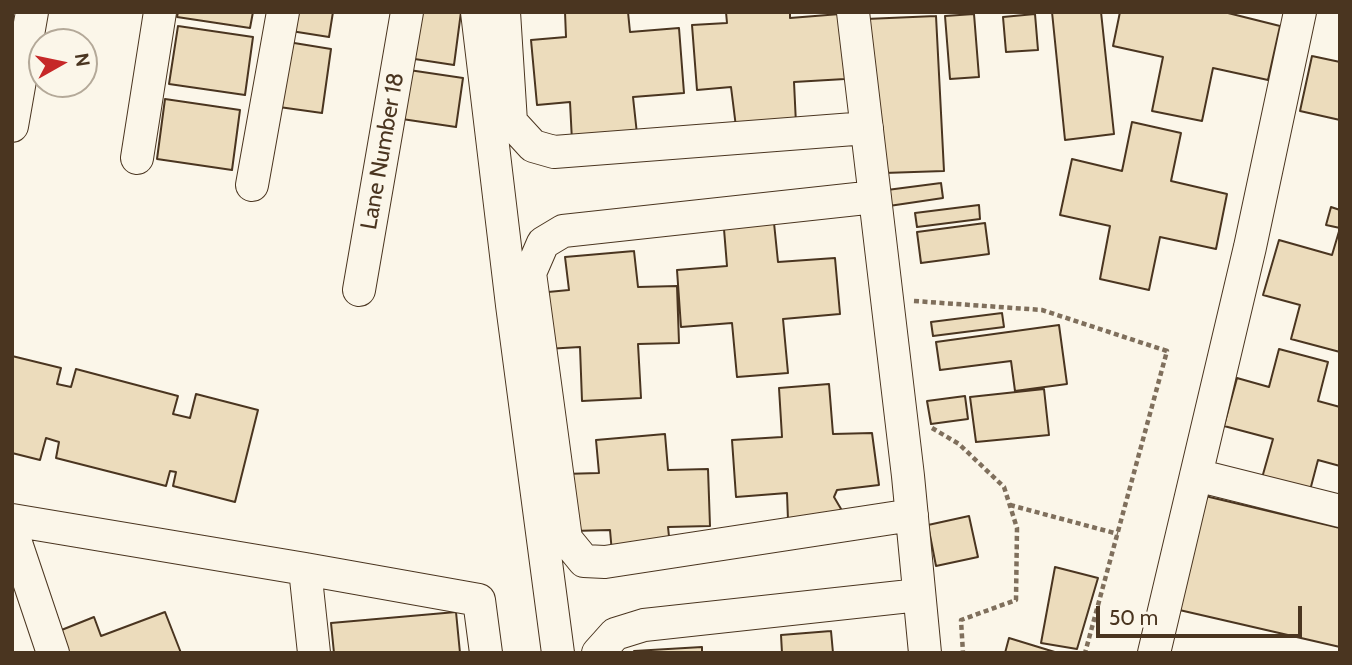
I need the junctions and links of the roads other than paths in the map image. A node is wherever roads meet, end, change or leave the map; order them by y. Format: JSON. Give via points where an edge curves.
{"nodes":[{"id":1,"x":32,"y":12,"type":"edge"},
{"id":2,"x":160,"y":12,"type":"edge"},
{"id":3,"x":283,"y":12,"type":"edge"},
{"id":4,"x":407,"y":12,"type":"edge"},
{"id":5,"x":477,"y":12,"type":"edge"},
{"id":6,"x":504,"y":12,"type":"edge"},
{"id":7,"x":853,"y":12,"type":"edge"},
{"id":8,"x":1300,"y":12,"type":"edge"},
{"id":9,"x":12,"y":126,"type":"edge"},
{"id":10,"x":867,"y":128,"type":"junction"},
{"id":11,"x":136,"y":158,"type":"dead end"},
{"id":12,"x":252,"y":185,"type":"dead end"},
{"id":13,"x":875,"y":197,"type":"junction"},
{"id":14,"x":359,"y":290,"type":"dead end"},
{"id":15,"x":1196,"y":475,"type":"junction"},
{"id":16,"x":1340,"y":511,"type":"edge"},
{"id":17,"x":912,"y":515,"type":"junction"},
{"id":18,"x":12,"y":520,"type":"edge"},
{"id":19,"x":12,"y":531,"type":"edge"},
{"id":20,"x":305,"y":569,"type":"junction"},
{"id":21,"x":919,"y":595,"type":"junction"},
{"id":22,"x":53,"y":653,"type":"edge"},
{"id":23,"x":314,"y":653,"type":"edge"},
{"id":24,"x":486,"y":653,"type":"edge"},
{"id":25,"x":558,"y":653,"type":"edge"},
{"id":26,"x":598,"y":653,"type":"edge"},
{"id":27,"x":925,"y":653,"type":"edge"},
{"id":28,"x":1154,"y":653,"type":"edge"}],
"edges":[{"from":1,"to":9,"type":"street"},
{"from":2,"to":11,"type":"street"},
{"from":3,"to":12,"type":"street"},
{"from":4,"to":14,"type":"street","name":"Lane Number 18"},
{"from":5,"to":25,"type":"street"},
{"from":6,"to":10,"type":"street","via":[[511,122],[533,146],[554,152]]},
{"from":7,"to":10,"type":"street"},
{"from":8,"to":15,"type":"street"},
{"from":10,"to":13,"type":"street"},
{"from":13,"to":17,"type":"street"},
{"from":13,"to":17,"type":"street","via":[[563,231],[543,243],[530,273],[566,539],[584,561],[604,562]]},
{"from":15,"to":16,"type":"street"},
{"from":15,"to":28,"type":"street"},
{"from":17,"to":21,"type":"street"},
{"from":18,"to":20,"type":"street"},
{"from":19,"to":22,"type":"street"},
{"from":20,"to":23,"type":"street"},
{"from":20,"to":24,"type":"street","via":[[479,600]]},
{"from":21,"to":26,"type":"street","via":[[644,625],[615,634]]},
{"from":21,"to":27,"type":"street"}]}
